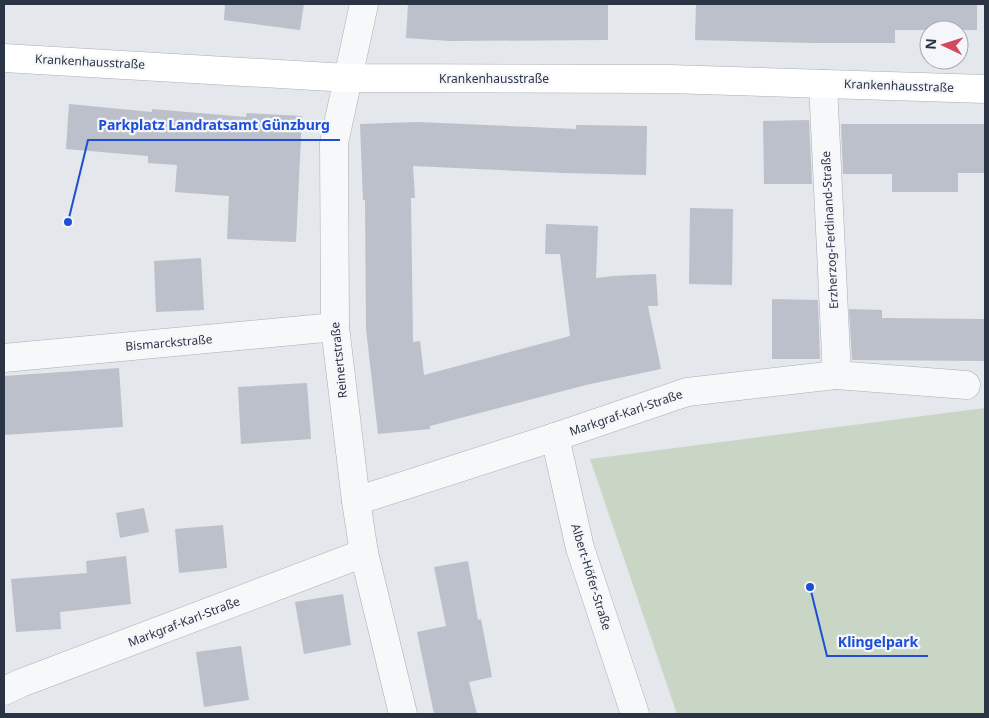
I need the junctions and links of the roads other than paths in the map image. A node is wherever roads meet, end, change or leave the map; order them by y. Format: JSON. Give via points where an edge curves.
{"nodes":[{"id":1,"x":364,"y":4,"type":"edge"},
{"id":2,"x":4,"y":58,"type":"edge"},
{"id":3,"x":348,"y":78,"type":"junction"},
{"id":4,"x":824,"y":84,"type":"junction"},
{"id":5,"x":985,"y":89,"type":"edge"},
{"id":6,"x":335,"y":328,"type":"junction"},
{"id":7,"x":4,"y":358,"type":"edge"},
{"id":8,"x":836,"y":376,"type":"junction"},
{"id":9,"x":966,"y":385,"type":"dead end"},
{"id":10,"x":555,"y":437,"type":"junction"},
{"id":11,"x":356,"y":501,"type":"junction"},
{"id":12,"x":364,"y":553,"type":"junction"},
{"id":13,"x":4,"y":691,"type":"edge"},
{"id":14,"x":403,"y":714,"type":"edge"},
{"id":15,"x":635,"y":714,"type":"edge"}],
"edges":[{"from":1,"to":3,"type":"street","name":"Reinertstraße"},
{"from":2,"to":3,"type":"street","name":"Krankenhausstraße"},
{"from":3,"to":4,"type":"street","name":"Krankenhausstraße","via":[[670,79]]},
{"from":3,"to":6,"type":"street","name":"Reinertstraße","via":[[334,143]]},
{"from":4,"to":5,"type":"street","name":"Krankenhausstraße"},
{"from":4,"to":8,"type":"street","name":"Erzherzog-Ferdinand-Straße"},
{"from":6,"to":7,"type":"street","name":"Bismarckstraße"},
{"from":6,"to":11,"type":"street","name":"Reinertstraße"},
{"from":8,"to":9,"type":"street","name":"Markgraf-Karl-Straße"},
{"from":8,"to":10,"type":"street","name":"Markgraf-Karl-Straße","via":[[687,392]]},
{"from":10,"to":11,"type":"street","name":"Markgraf-Karl-Straße"},
{"from":10,"to":15,"type":"street","name":"Albert-Höfer-Straße","via":[[580,548]]},
{"from":11,"to":12,"type":"street","name":"Reinertstraße"},
{"from":12,"to":13,"type":"street","name":"Markgraf-Karl-Straße"},
{"from":12,"to":14,"type":"street","name":"Reinertstraße"}]}
